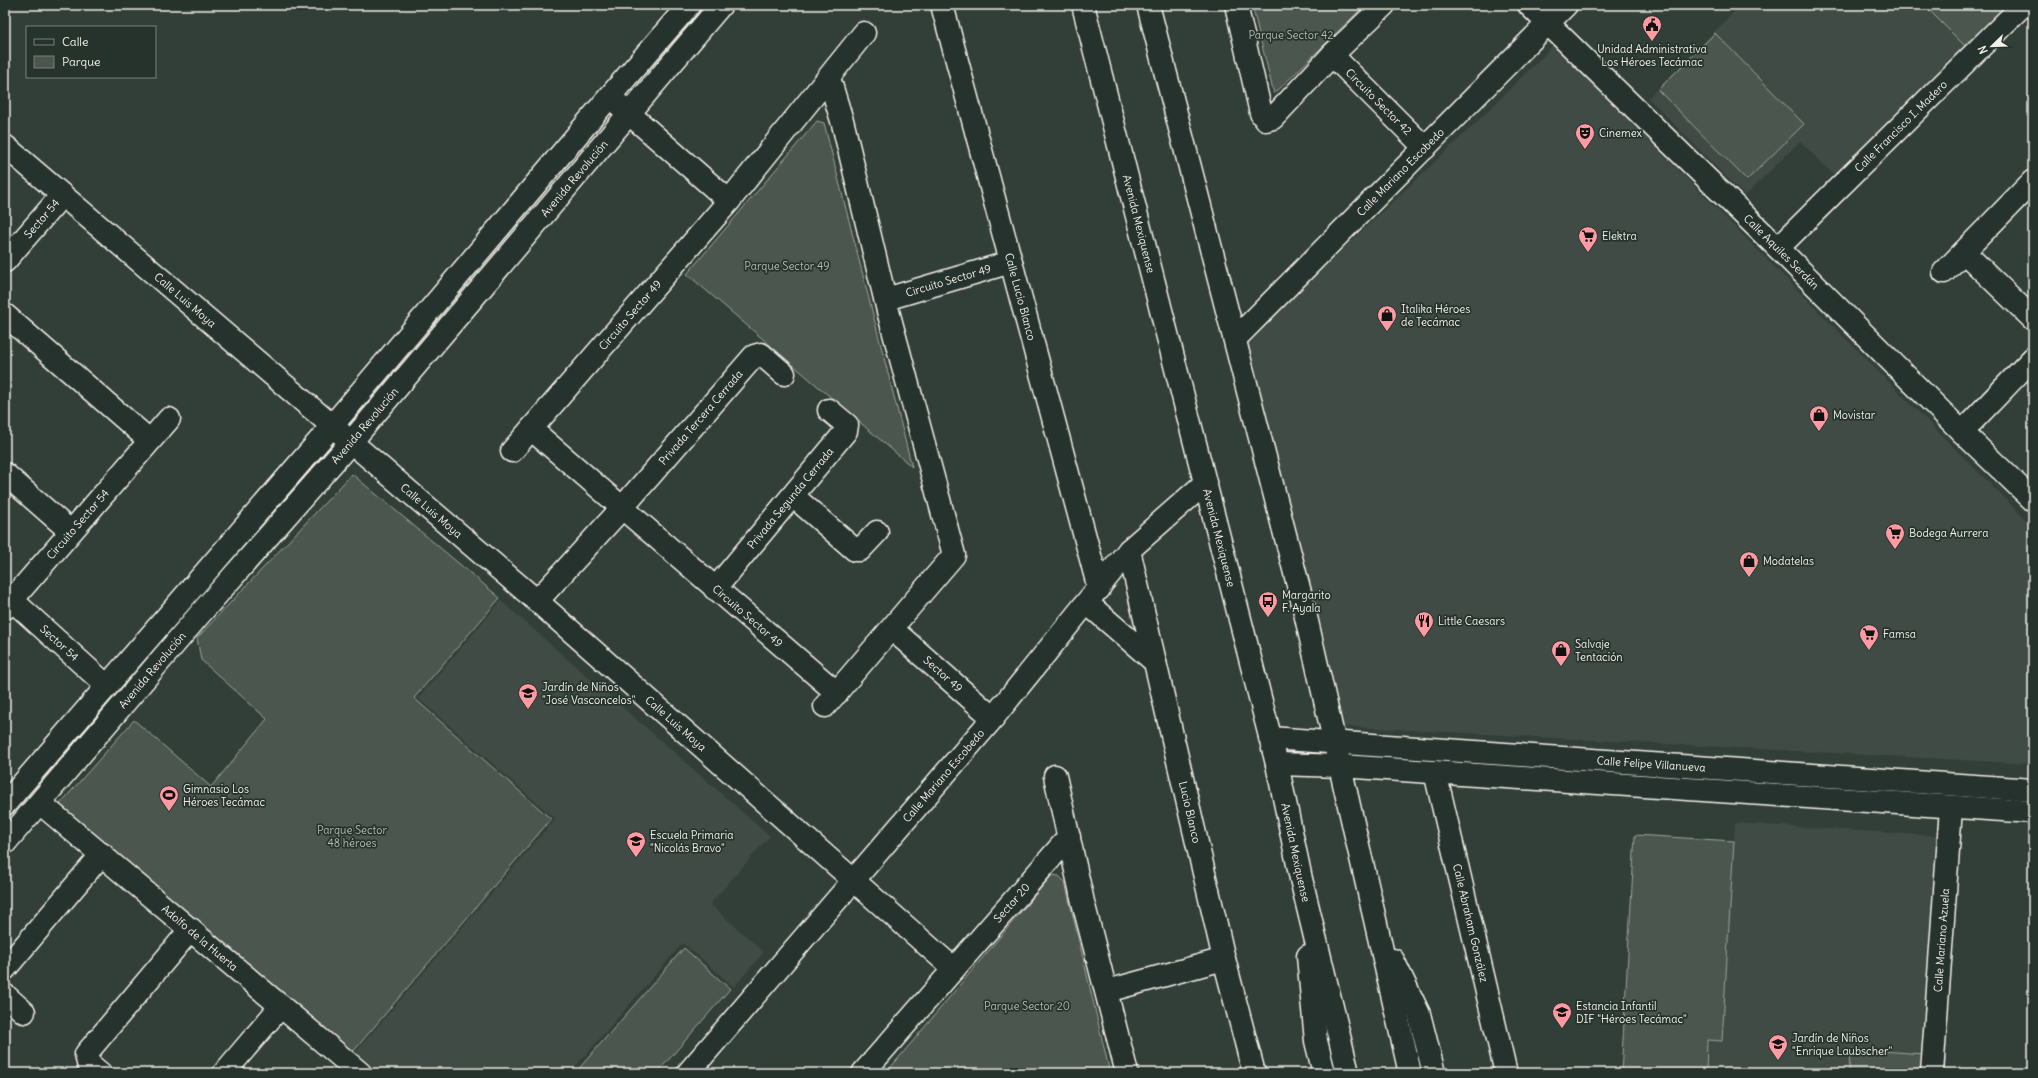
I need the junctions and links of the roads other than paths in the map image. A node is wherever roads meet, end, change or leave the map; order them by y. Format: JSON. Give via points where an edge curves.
{"nodes":[{"id":1,"x":689,"y":5,"type":"edge"},
{"id":2,"x":721,"y":5,"type":"edge"},
{"id":3,"x":942,"y":5,"type":"edge"},
{"id":4,"x":1083,"y":5,"type":"edge"},
{"id":5,"x":1148,"y":5,"type":"edge"},
{"id":6,"x":1236,"y":5,"type":"edge"},
{"id":7,"x":1384,"y":5,"type":"edge"},
{"id":8,"x":1528,"y":5,"type":"edge"},
{"id":9,"x":1566,"y":5,"type":"edge"},
{"id":10,"x":2023,"y":5,"type":"edge"},
{"id":11,"x":1548,"y":24,"type":"junction"},
{"id":12,"x":864,"y":33,"type":"dead end"},
{"id":13,"x":1332,"y":55,"type":"junction"},
{"id":14,"x":829,"y":78,"type":"junction"},
{"id":15,"x":610,"y":96,"type":"junction"},
{"id":16,"x":629,"y":113,"type":"junction"},
{"id":17,"x":5,"y":146,"type":"edge"},
{"id":18,"x":1425,"y":148,"type":"junction"},
{"id":19,"x":2033,"y":181,"type":"edge"},
{"id":20,"x":62,"y":195,"type":"junction"},
{"id":21,"x":729,"y":201,"type":"junction"},
{"id":22,"x":1778,"y":248,"type":"junction"},
{"id":23,"x":1964,"y":252,"type":"junction"},
{"id":24,"x":5,"y":261,"type":"edge"},
{"id":25,"x":1011,"y":262,"type":"junction"},
{"id":26,"x":1944,"y":272,"type":"dead end"},
{"id":27,"x":886,"y":299,"type":"junction"},
{"id":28,"x":5,"y":314,"type":"edge"},
{"id":29,"x":2033,"y":319,"type":"edge"},
{"id":30,"x":1235,"y":339,"type":"junction"},
{"id":31,"x":2033,"y":358,"type":"edge"},
{"id":32,"x":784,"y":374,"type":"dead end"},
{"id":33,"x":829,"y":410,"type":"dead end"},
{"id":34,"x":169,"y":418,"type":"dead end"},
{"id":35,"x":332,"y":426,"type":"junction"},
{"id":36,"x":531,"y":429,"type":"junction"},
{"id":37,"x":1962,"y":432,"type":"junction"},
{"id":38,"x":149,"y":440,"type":"junction"},
{"id":39,"x":351,"y":442,"type":"junction"},
{"id":40,"x":512,"y":451,"type":"dead end"},
{"id":41,"x":5,"y":474,"type":"edge"},
{"id":42,"x":1204,"y":484,"type":"junction"},
{"id":43,"x":793,"y":496,"type":"junction"},
{"id":44,"x":2033,"y":500,"type":"edge"},
{"id":45,"x":622,"y":508,"type":"junction"},
{"id":46,"x":70,"y":531,"type":"junction"},
{"id":47,"x":877,"y":532,"type":"dead end"},
{"id":48,"x":1129,"y":550,"type":"junction"},
{"id":49,"x":715,"y":589,"type":"junction"},
{"id":50,"x":1093,"y":596,"type":"junction"},
{"id":51,"x":537,"y":601,"type":"junction"},
{"id":52,"x":8,"y":604,"type":"edge"},
{"id":53,"x":892,"y":629,"type":"junction"},
{"id":54,"x":1156,"y":662,"type":"junction"},
{"id":55,"x":107,"y":686,"type":"junction"},
{"id":56,"x":993,"y":718,"type":"junction"},
{"id":57,"x":1270,"y":738,"type":"junction"},
{"id":58,"x":1335,"y":741,"type":"junction"},
{"id":59,"x":1277,"y":764,"type":"junction"},
{"id":60,"x":1341,"y":766,"type":"junction"},
{"id":61,"x":1435,"y":772,"type":"junction"},
{"id":62,"x":1055,"y":776,"type":"dead end"},
{"id":63,"x":2033,"y":790,"type":"edge"},
{"id":64,"x":40,"y":803,"type":"junction"},
{"id":65,"x":5,"y":804,"type":"edge"},
{"id":66,"x":1951,"y":808,"type":"junction"},
{"id":67,"x":2033,"y":812,"type":"edge"},
{"id":68,"x":1069,"y":837,"type":"junction"},
{"id":69,"x":5,"y":843,"type":"edge"},
{"id":70,"x":102,"y":854,"type":"junction"},
{"id":71,"x":1301,"y":879,"type":"junction"},
{"id":72,"x":855,"y":880,"type":"junction"},
{"id":73,"x":1375,"y":920,"type":"junction"},
{"id":74,"x":191,"y":929,"type":"junction"},
{"id":75,"x":1224,"y":959,"type":"junction"},
{"id":76,"x":5,"y":969,"type":"edge"},
{"id":77,"x":954,"y":969,"type":"junction"},
{"id":78,"x":1107,"y":991,"type":"junction"},
{"id":79,"x":5,"y":995,"type":"edge"},
{"id":80,"x":281,"y":1006,"type":"junction"},
{"id":81,"x":24,"y":1012,"type":"dead end"},
{"id":82,"x":100,"y":1073,"type":"edge"},
{"id":83,"x":224,"y":1073,"type":"edge"},
{"id":84,"x":360,"y":1073,"type":"edge"},
{"id":85,"x":688,"y":1073,"type":"edge"},
{"id":86,"x":863,"y":1073,"type":"edge"},
{"id":87,"x":1127,"y":1073,"type":"edge"},
{"id":88,"x":1254,"y":1073,"type":"edge"},
{"id":89,"x":1324,"y":1073,"type":"edge"},
{"id":90,"x":1348,"y":1073,"type":"edge"},
{"id":91,"x":1410,"y":1073,"type":"edge"},
{"id":92,"x":1434,"y":1073,"type":"edge"},
{"id":93,"x":1506,"y":1073,"type":"edge"},
{"id":94,"x":1932,"y":1073,"type":"edge"}],
"edges":[{"from":1,"to":15,"type":"street","name":"Avenida Revolución"},
{"from":2,"to":16,"type":"street","name":"Avenida Revolución"},
{"from":3,"to":25,"type":"street","name":"Calle Lucio Blanco"},
{"from":4,"to":42,"type":"street","name":"Avenida Mexiquense"},
{"from":5,"to":30,"type":"street"},
{"from":6,"to":13,"type":"street","via":[[1261,113],[1266,120],[1272,118]]},
{"from":7,"to":13,"type":"street"},
{"from":8,"to":11,"type":"street","name":"Calle Aquiles Serdán"},
{"from":9,"to":11,"type":"street","name":"Calle Mariano Escobedo"},
{"from":10,"to":22,"type":"street","name":"Calle Francisco I. Madero"},
{"from":11,"to":18,"type":"street","name":"Calle Mariano Escobedo"},
{"from":11,"to":22,"type":"street","name":"Calle Aquiles Serdán"},
{"from":12,"to":14,"type":"street","name":"Circuito Sector 49"},
{"from":13,"to":18,"type":"street","name":"Circuito Sector 42"},
{"from":14,"to":21,"type":"street","name":"Circuito Sector 49"},
{"from":14,"to":27,"type":"street","via":[[844,124]]},
{"from":15,"to":16,"type":"street"},
{"from":15,"to":35,"type":"street","name":"Avenida Revolución"},
{"from":16,"to":21,"type":"street"},
{"from":16,"to":39,"type":"street","name":"Avenida Revolución"},
{"from":17,"to":20,"type":"street","name":"Calle Luis Moya"},
{"from":18,"to":30,"type":"street","name":"Calle Mariano Escobedo"},
{"from":19,"to":23,"type":"street"},
{"from":20,"to":24,"type":"street","name":"Sector 54"},
{"from":20,"to":35,"type":"street","name":"Calle Luis Moya"},
{"from":21,"to":36,"type":"street","name":"Circuito Sector 49"},
{"from":22,"to":37,"type":"street","name":"Calle Aquiles Serdán"},
{"from":23,"to":26,"type":"street"},
{"from":23,"to":29,"type":"street"},
{"from":25,"to":27,"type":"street","name":"Circuito Sector 49"},
{"from":25,"to":50,"type":"street","name":"Calle Lucio Blanco"},
{"from":27,"to":53,"type":"street","via":[[954,555]]},
{"from":28,"to":38,"type":"street"},
{"from":30,"to":58,"type":"street","via":[[1303,604]]},
{"from":31,"to":37,"type":"street"},
{"from":32,"to":45,"type":"street","name":"Privada Tercera Cerrada","via":[[761,354],[754,356]]},
{"from":33,"to":43,"type":"street","name":"Privada Segunda Cerrada","via":[[848,428]]},
{"from":34,"to":38,"type":"street","name":"Circuito Sector 54"},
{"from":35,"to":39,"type":"street","name":"Calle Luis Moya"},
{"from":35,"to":55,"type":"street","name":"Avenida Revolución"},
{"from":36,"to":40,"type":"street","name":"Circuito Sector 49"},
{"from":36,"to":45,"type":"street","name":"Circuito Sector 49"},
{"from":37,"to":44,"type":"street","name":"Calle Aquiles Serdán"},
{"from":38,"to":46,"type":"street","name":"Circuito Sector 54"},
{"from":39,"to":51,"type":"street","name":"Calle Luis Moya"},
{"from":39,"to":64,"type":"street","name":"Avenida Revolución"},
{"from":41,"to":46,"type":"street"},
{"from":42,"to":48,"type":"street","name":"Calle Mariano Escobedo"},
{"from":42,"to":57,"type":"street","name":"Avenida Mexiquense"},
{"from":43,"to":47,"type":"street","via":[[855,550],[860,550]]},
{"from":43,"to":49,"type":"street","name":"Privada Segunda Cerrada"},
{"from":45,"to":49,"type":"street","name":"Circuito Sector 49"},
{"from":45,"to":51,"type":"street"},
{"from":46,"to":52,"type":"street","name":"Circuito Sector 54"},
{"from":48,"to":50,"type":"street","name":"Calle Mariano Escobedo"},
{"from":48,"to":54,"type":"street","name":"Lucio Blanco"},
{"from":49,"to":53,"type":"street","name":"Circuito Sector 49","via":[[831,699]]},
{"from":50,"to":54,"type":"street"},
{"from":50,"to":56,"type":"street","name":"Calle Mariano Escobedo"},
{"from":51,"to":72,"type":"street","name":"Calle Luis Moya"},
{"from":52,"to":55,"type":"street","name":"Sector 54"},
{"from":53,"to":56,"type":"street","name":"Sector 49"},
{"from":54,"to":75,"type":"street","name":"Lucio Blanco"},
{"from":55,"to":65,"type":"street","name":"Avenida Revolución"},
{"from":56,"to":72,"type":"street","name":"Calle Mariano Escobedo"},
{"from":57,"to":58,"type":"street","name":"Calle Felipe Villanueva"},
{"from":57,"to":59,"type":"street","name":"Avenida Mexiquense"},
{"from":58,"to":60,"type":"street"},
{"from":58,"to":63,"type":"street","name":"Calle Felipe Villanueva"},
{"from":59,"to":60,"type":"street"},
{"from":59,"to":71,"type":"street","name":"Avenida Mexiquense"},
{"from":60,"to":61,"type":"street"},
{"from":60,"to":73,"type":"street"},
{"from":61,"to":66,"type":"street"},
{"from":61,"to":93,"type":"street","name":"Calle Abraham González"},
{"from":62,"to":68,"type":"street"},
{"from":64,"to":69,"type":"street","name":"Avenida Revolución"},
{"from":64,"to":70,"type":"street","name":"Adolfo de la Huerta"},
{"from":66,"to":67,"type":"street"},
{"from":66,"to":94,"type":"street","name":"Calle Mariano Azuela"},
{"from":68,"to":77,"type":"street","name":"Sector 20"},
{"from":68,"to":78,"type":"street"},
{"from":70,"to":74,"type":"street","name":"Adolfo de la Huerta"},
{"from":70,"to":76,"type":"street"},
{"from":71,"to":89,"type":"street","via":[[1316,1041]]},
{"from":71,"to":90,"type":"street","name":"Avenida Mexiquense"},
{"from":72,"to":77,"type":"street"},
{"from":72,"to":85,"type":"street","name":"Calle Mariano Escobedo"},
{"from":73,"to":91,"type":"street"},
{"from":73,"to":92,"type":"street","via":[[1419,1014]]},
{"from":74,"to":80,"type":"street","name":"Adolfo de la Huerta"},
{"from":74,"to":82,"type":"street","via":[[86,1054],[88,1063]]},
{"from":75,"to":78,"type":"street"},
{"from":75,"to":88,"type":"street","name":"Lucio Blanco"},
{"from":77,"to":86,"type":"street","name":"Sector 20"},
{"from":78,"to":87,"type":"street"},
{"from":79,"to":81,"type":"street"},
{"from":80,"to":83,"type":"street"},
{"from":80,"to":84,"type":"street","name":"Adolfo de la Huerta"}]}
